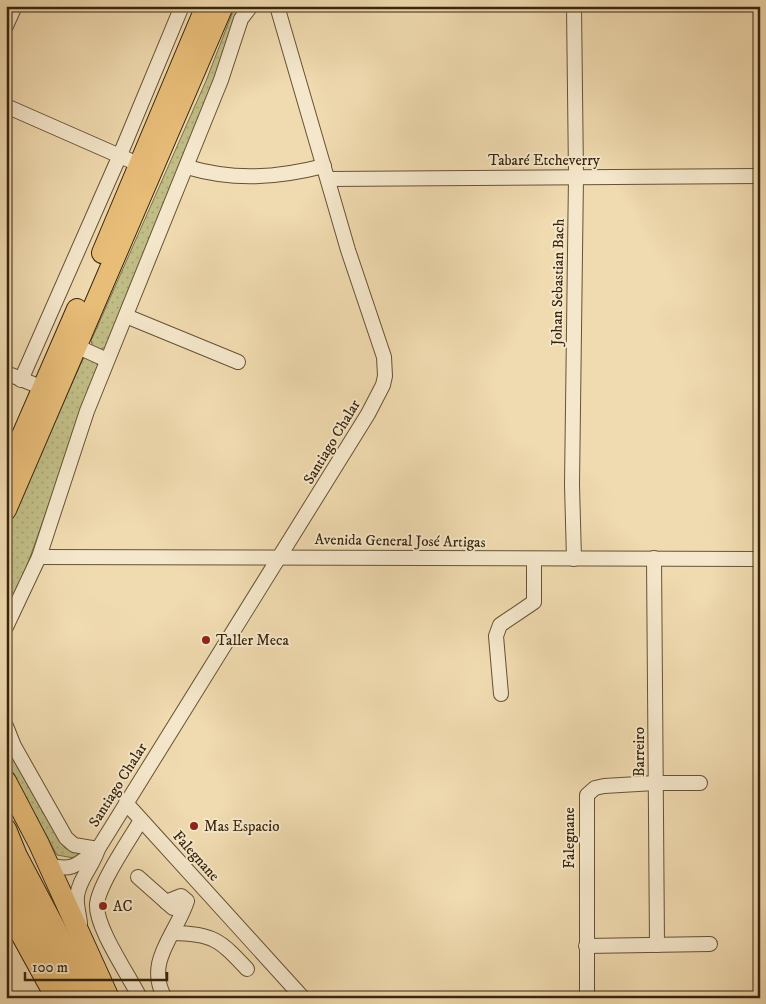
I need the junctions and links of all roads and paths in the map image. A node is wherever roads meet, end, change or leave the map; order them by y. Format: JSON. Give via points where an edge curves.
{"nodes":[{"id":1,"x":15,"y":6,"type":"edge"},
{"id":2,"x":182,"y":6,"type":"edge"},
{"id":3,"x":206,"y":6,"type":"edge"},
{"id":4,"x":223,"y":6,"type":"edge"},
{"id":5,"x":251,"y":6,"type":"edge"},
{"id":6,"x":277,"y":6,"type":"edge"},
{"id":7,"x":574,"y":6,"type":"edge"},
{"id":8,"x":6,"y":26,"type":"edge"},
{"id":9,"x":6,"y":106,"type":"edge"},
{"id":10,"x":120,"y":155,"type":"junction"},
{"id":11,"x":138,"y":164,"type":"junction"},
{"id":12,"x":187,"y":168,"type":"junction"},
{"id":13,"x":326,"y":172,"type":"junction"},
{"id":14,"x":576,"y":176,"type":"junction"},
{"id":15,"x":760,"y":176,"type":"edge"},
{"id":16,"x":126,"y":316,"type":"junction"},
{"id":17,"x":76,"y":346,"type":"junction"},
{"id":18,"x":107,"y":360,"type":"junction"},
{"id":19,"x":238,"y":362,"type":"dead end"},
{"id":20,"x":6,"y":374,"type":"edge"},
{"id":21,"x":20,"y":380,"type":"junction"},
{"id":22,"x":41,"y":391,"type":"junction"},
{"id":23,"x":6,"y":448,"type":"edge"},
{"id":24,"x":6,"y":472,"type":"edge"},
{"id":25,"x":6,"y":510,"type":"edge"},
{"id":26,"x":282,"y":556,"type":"junction"},
{"id":27,"x":39,"y":557,"type":"junction"},
{"id":28,"x":534,"y":558,"type":"junction"},
{"id":29,"x":654,"y":558,"type":"junction"},
{"id":30,"x":574,"y":559,"type":"junction"},
{"id":31,"x":760,"y":559,"type":"edge"},
{"id":32,"x":6,"y":627,"type":"edge"},
{"id":33,"x":501,"y":694,"type":"dead end"},
{"id":34,"x":6,"y":726,"type":"edge"},
{"id":35,"x":6,"y":781,"type":"edge"},
{"id":36,"x":655,"y":782,"type":"junction"},
{"id":37,"x":700,"y":783,"type":"dead end"},
{"id":38,"x":126,"y":803,"type":"junction"},
{"id":39,"x":141,"y":820,"type":"junction"},
{"id":40,"x":6,"y":829,"type":"edge"},
{"id":41,"x":98,"y":849,"type":"junction"},
{"id":42,"x":6,"y":866,"type":"edge"},
{"id":43,"x":50,"y":866,"type":"junction"},
{"id":44,"x":138,"y":877,"type":"dead end"},
{"id":45,"x":6,"y":908,"type":"edge"},
{"id":46,"x":172,"y":933,"type":"junction"},
{"id":47,"x":81,"y":935,"type":"junction"},
{"id":48,"x":710,"y":944,"type":"dead end"},
{"id":49,"x":656,"y":945,"type":"junction"},
{"id":50,"x":586,"y":946,"type":"junction"},
{"id":51,"x":247,"y":969,"type":"dead end"},
{"id":52,"x":158,"y":995,"type":"edge"},
{"id":53,"x":56,"y":998,"type":"edge"},
{"id":54,"x":76,"y":998,"type":"edge"},
{"id":55,"x":92,"y":998,"type":"edge"},
{"id":56,"x":109,"y":998,"type":"edge"},
{"id":57,"x":140,"y":998,"type":"edge"},
{"id":58,"x":303,"y":998,"type":"edge"},
{"id":59,"x":587,"y":998,"type":"edge"}],
"edges":[{"from":1,"to":8,"type":"street"},
{"from":2,"to":10,"type":"street"},
{"from":3,"to":11,"type":"highway"},
{"from":4,"to":17,"type":"highway"},
{"from":5,"to":12,"type":"street","via":[[241,19]]},
{"from":6,"to":13,"type":"street","name":"Santiago Chalar"},
{"from":7,"to":14,"type":"street","name":"Johan Sebastian Bach"},
{"from":9,"to":10,"type":"street"},
{"from":10,"to":11,"type":"street"},
{"from":10,"to":21,"type":"street"},
{"from":11,"to":22,"type":"highway"},
{"from":12,"to":13,"type":"street","name":"Tabaré Etcheverry","via":[[247,178]]},
{"from":12,"to":16,"type":"street"},
{"from":13,"to":14,"type":"street","name":"Tabaré Etcheverry"},
{"from":13,"to":26,"type":"street","name":"Santiago Chalar","via":[[384,357],[386,376],[379,396]]},
{"from":14,"to":15,"type":"street","name":"Tabaré Etcheverry"},
{"from":14,"to":30,"type":"street","name":"Johan Sebastian Bach"},
{"from":16,"to":18,"type":"street"},
{"from":16,"to":19,"type":"street"},
{"from":17,"to":18,"type":"street"},
{"from":17,"to":25,"type":"highway"},
{"from":18,"to":27,"type":"street"},
{"from":20,"to":21,"type":"street"},
{"from":21,"to":22,"type":"street"},
{"from":22,"to":23,"type":"highway","via":[[28,403]]},
{"from":22,"to":24,"type":"highway"},
{"from":26,"to":27,"type":"street","name":"Avenida General José Artigas"},
{"from":26,"to":28,"type":"street","name":"Avenida General José Artigas"},
{"from":26,"to":38,"type":"street","name":"Santiago Chalar"},
{"from":27,"to":32,"type":"street"},
{"from":28,"to":30,"type":"street","name":"Avenida General José Artigas"},
{"from":28,"to":33,"type":"street","via":[[534,602],[500,625],[496,636]]},
{"from":29,"to":30,"type":"street","name":"Avenida General José Artigas"},
{"from":29,"to":31,"type":"street","name":"Avenida General José Artigas"},
{"from":29,"to":36,"type":"street","name":"Barreiro"},
{"from":34,"to":41,"type":"street","via":[[66,838],[74,845]]},
{"from":35,"to":43,"type":"highway"},
{"from":36,"to":37,"type":"street","name":"Falegnane"},
{"from":36,"to":49,"type":"street","name":"Barreiro"},
{"from":36,"to":50,"type":"street","name":"Falegnane","via":[[595,788],[587,795]]},
{"from":38,"to":39,"type":"street","name":"Falegnane"},
{"from":38,"to":41,"type":"street","name":"Santiago Chalar"},
{"from":39,"to":57,"type":"street","via":[[102,888],[97,904],[98,917],[106,936]]},
{"from":39,"to":58,"type":"street","name":"Falegnane"},
{"from":40,"to":55,"type":"highway"},
{"from":41,"to":43,"type":"street","name":"Santiago Chalar","via":[[70,868]]},
{"from":41,"to":47,"type":"street","name":"Santiago Chalar","via":[[79,886]]},
{"from":42,"to":54,"type":"highway"},
{"from":43,"to":47,"type":"highway"},
{"from":44,"to":46,"type":"street","via":[[181,915]]},
{"from":45,"to":53,"type":"highway"},
{"from":46,"to":51,"type":"street","via":[[211,937],[224,945]]},
{"from":46,"to":52,"type":"street","via":[[157,967]]},
{"from":47,"to":56,"type":"highway"},
{"from":48,"to":49,"type":"street"},
{"from":49,"to":50,"type":"street"},
{"from":50,"to":59,"type":"street","name":"Falegnane"}]}
